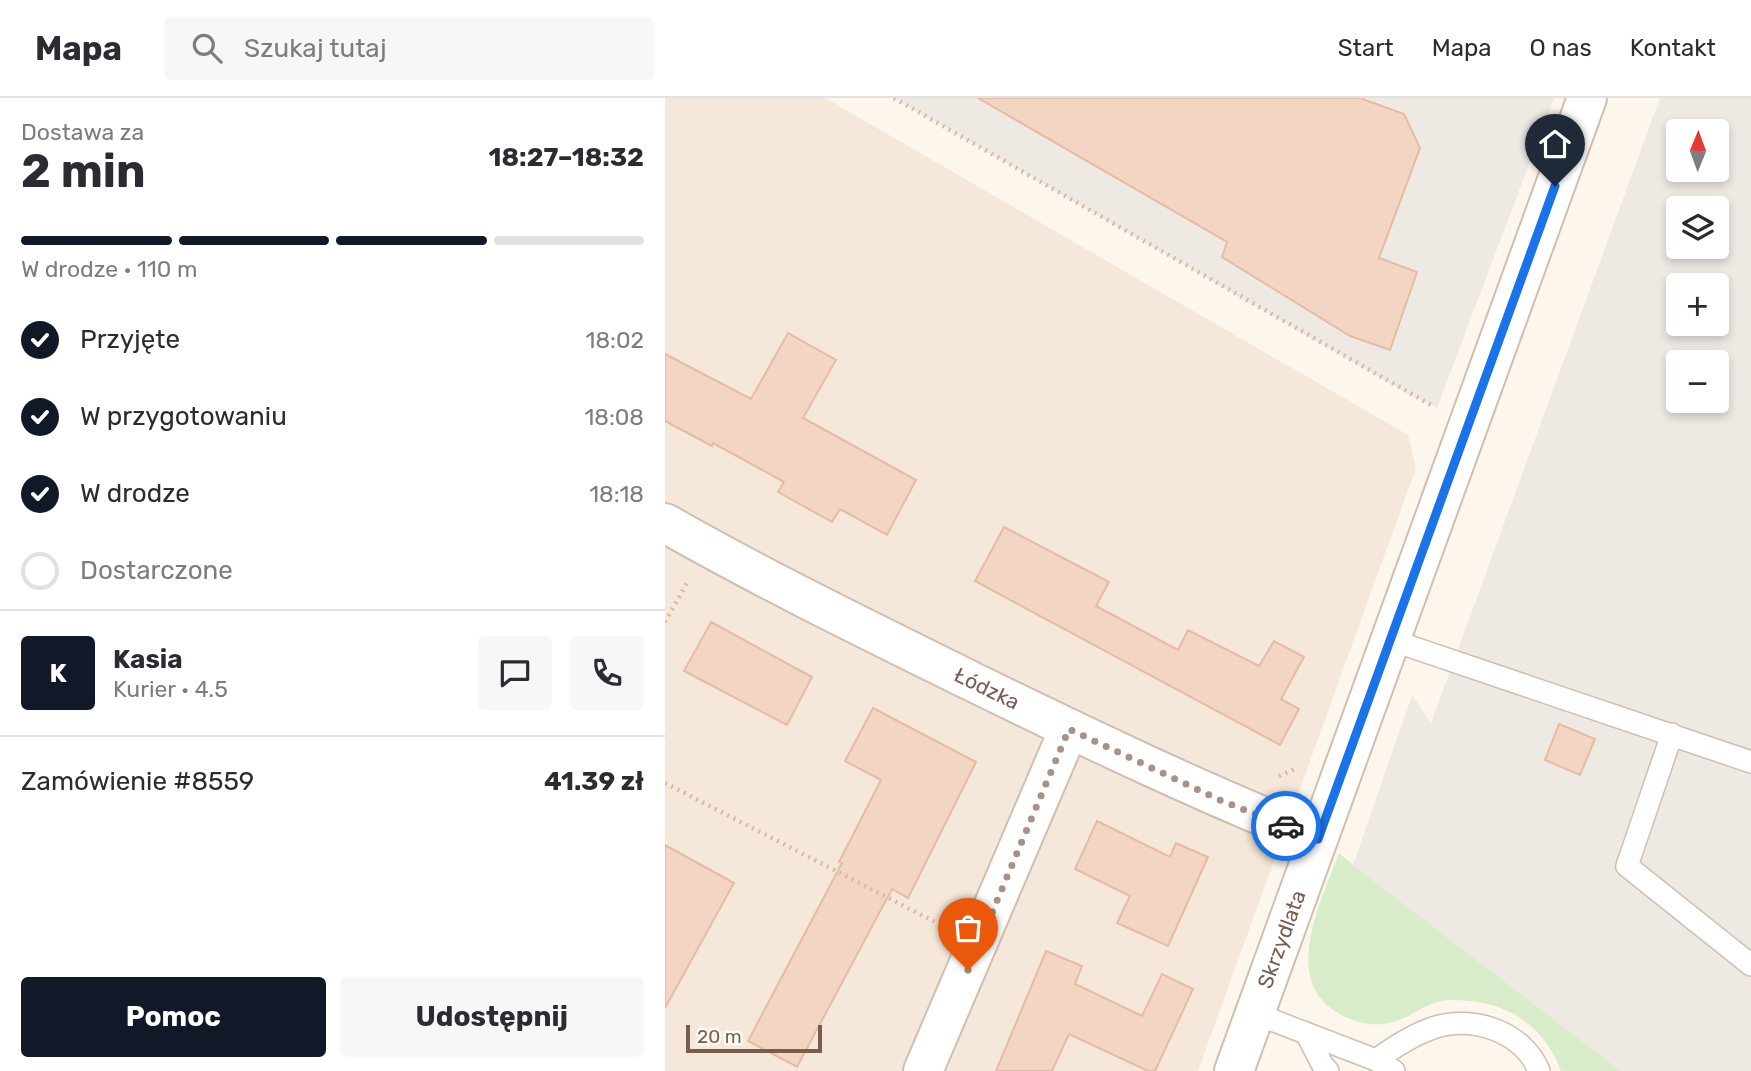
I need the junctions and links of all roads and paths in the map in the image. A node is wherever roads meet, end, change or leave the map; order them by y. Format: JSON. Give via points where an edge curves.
{"nodes":[{"id":1,"x":894,"y":98,"type":"edge"},
{"id":2,"x":1585,"y":99,"type":"edge"},
{"id":3,"x":1469,"y":422,"type":"junction"},
{"id":4,"x":665,"y":523,"type":"edge"},
{"id":5,"x":1391,"y":640,"type":"junction"},
{"id":6,"x":1069,"y":729,"type":"junction"},
{"id":7,"x":1672,"y":734,"type":"junction"},
{"id":8,"x":1751,"y":762,"type":"edge"},
{"id":9,"x":1301,"y":764,"type":"dead end"},
{"id":10,"x":1272,"y":776,"type":"dead end"},
{"id":11,"x":665,"y":783,"type":"edge"},
{"id":12,"x":1318,"y":839,"type":"junction"},
{"id":13,"x":979,"y":945,"type":"junction"},
{"id":14,"x":1751,"y":965,"type":"edge"},
{"id":15,"x":1256,"y":1014,"type":"junction"},
{"id":16,"x":1306,"y":1033,"type":"junction"},
{"id":17,"x":1385,"y":1066,"type":"edge"},
{"id":18,"x":923,"y":1071,"type":"edge"},
{"id":19,"x":1234,"y":1071,"type":"edge"},
{"id":20,"x":1328,"y":1071,"type":"edge"},
{"id":21,"x":1539,"y":1071,"type":"edge"}],
"edges":[{"from":1,"to":3,"type":"path","via":[[1410,395]]},
{"from":2,"to":3,"type":"street","name":"Skrzydlata"},
{"from":3,"to":5,"type":"street","name":"Skrzydlata"},
{"from":4,"to":6,"type":"street","name":"Łódzka","via":[[868,631]]},
{"from":5,"to":7,"type":"lane"},
{"from":5,"to":12,"type":"street","name":"Skrzydlata"},
{"from":6,"to":12,"type":"street","name":"Łódzka","via":[[1222,801]]},
{"from":6,"to":13,"type":"street"},
{"from":7,"to":8,"type":"lane"},
{"from":7,"to":14,"type":"lane","via":[[1627,866]]},
{"from":9,"to":10,"type":"path"},
{"from":11,"to":13,"type":"path"},
{"from":12,"to":15,"type":"street","name":"Skrzydlata"},
{"from":13,"to":18,"type":"street"},
{"from":15,"to":16,"type":"lane"},
{"from":15,"to":19,"type":"street","name":"Skrzydlata"},
{"from":16,"to":17,"type":"lane"},
{"from":16,"to":20,"type":"lane"},
{"from":17,"to":21,"type":"lane","via":[[1400,1043],[1457,1024],[1494,1029],[1517,1041]]}]}
